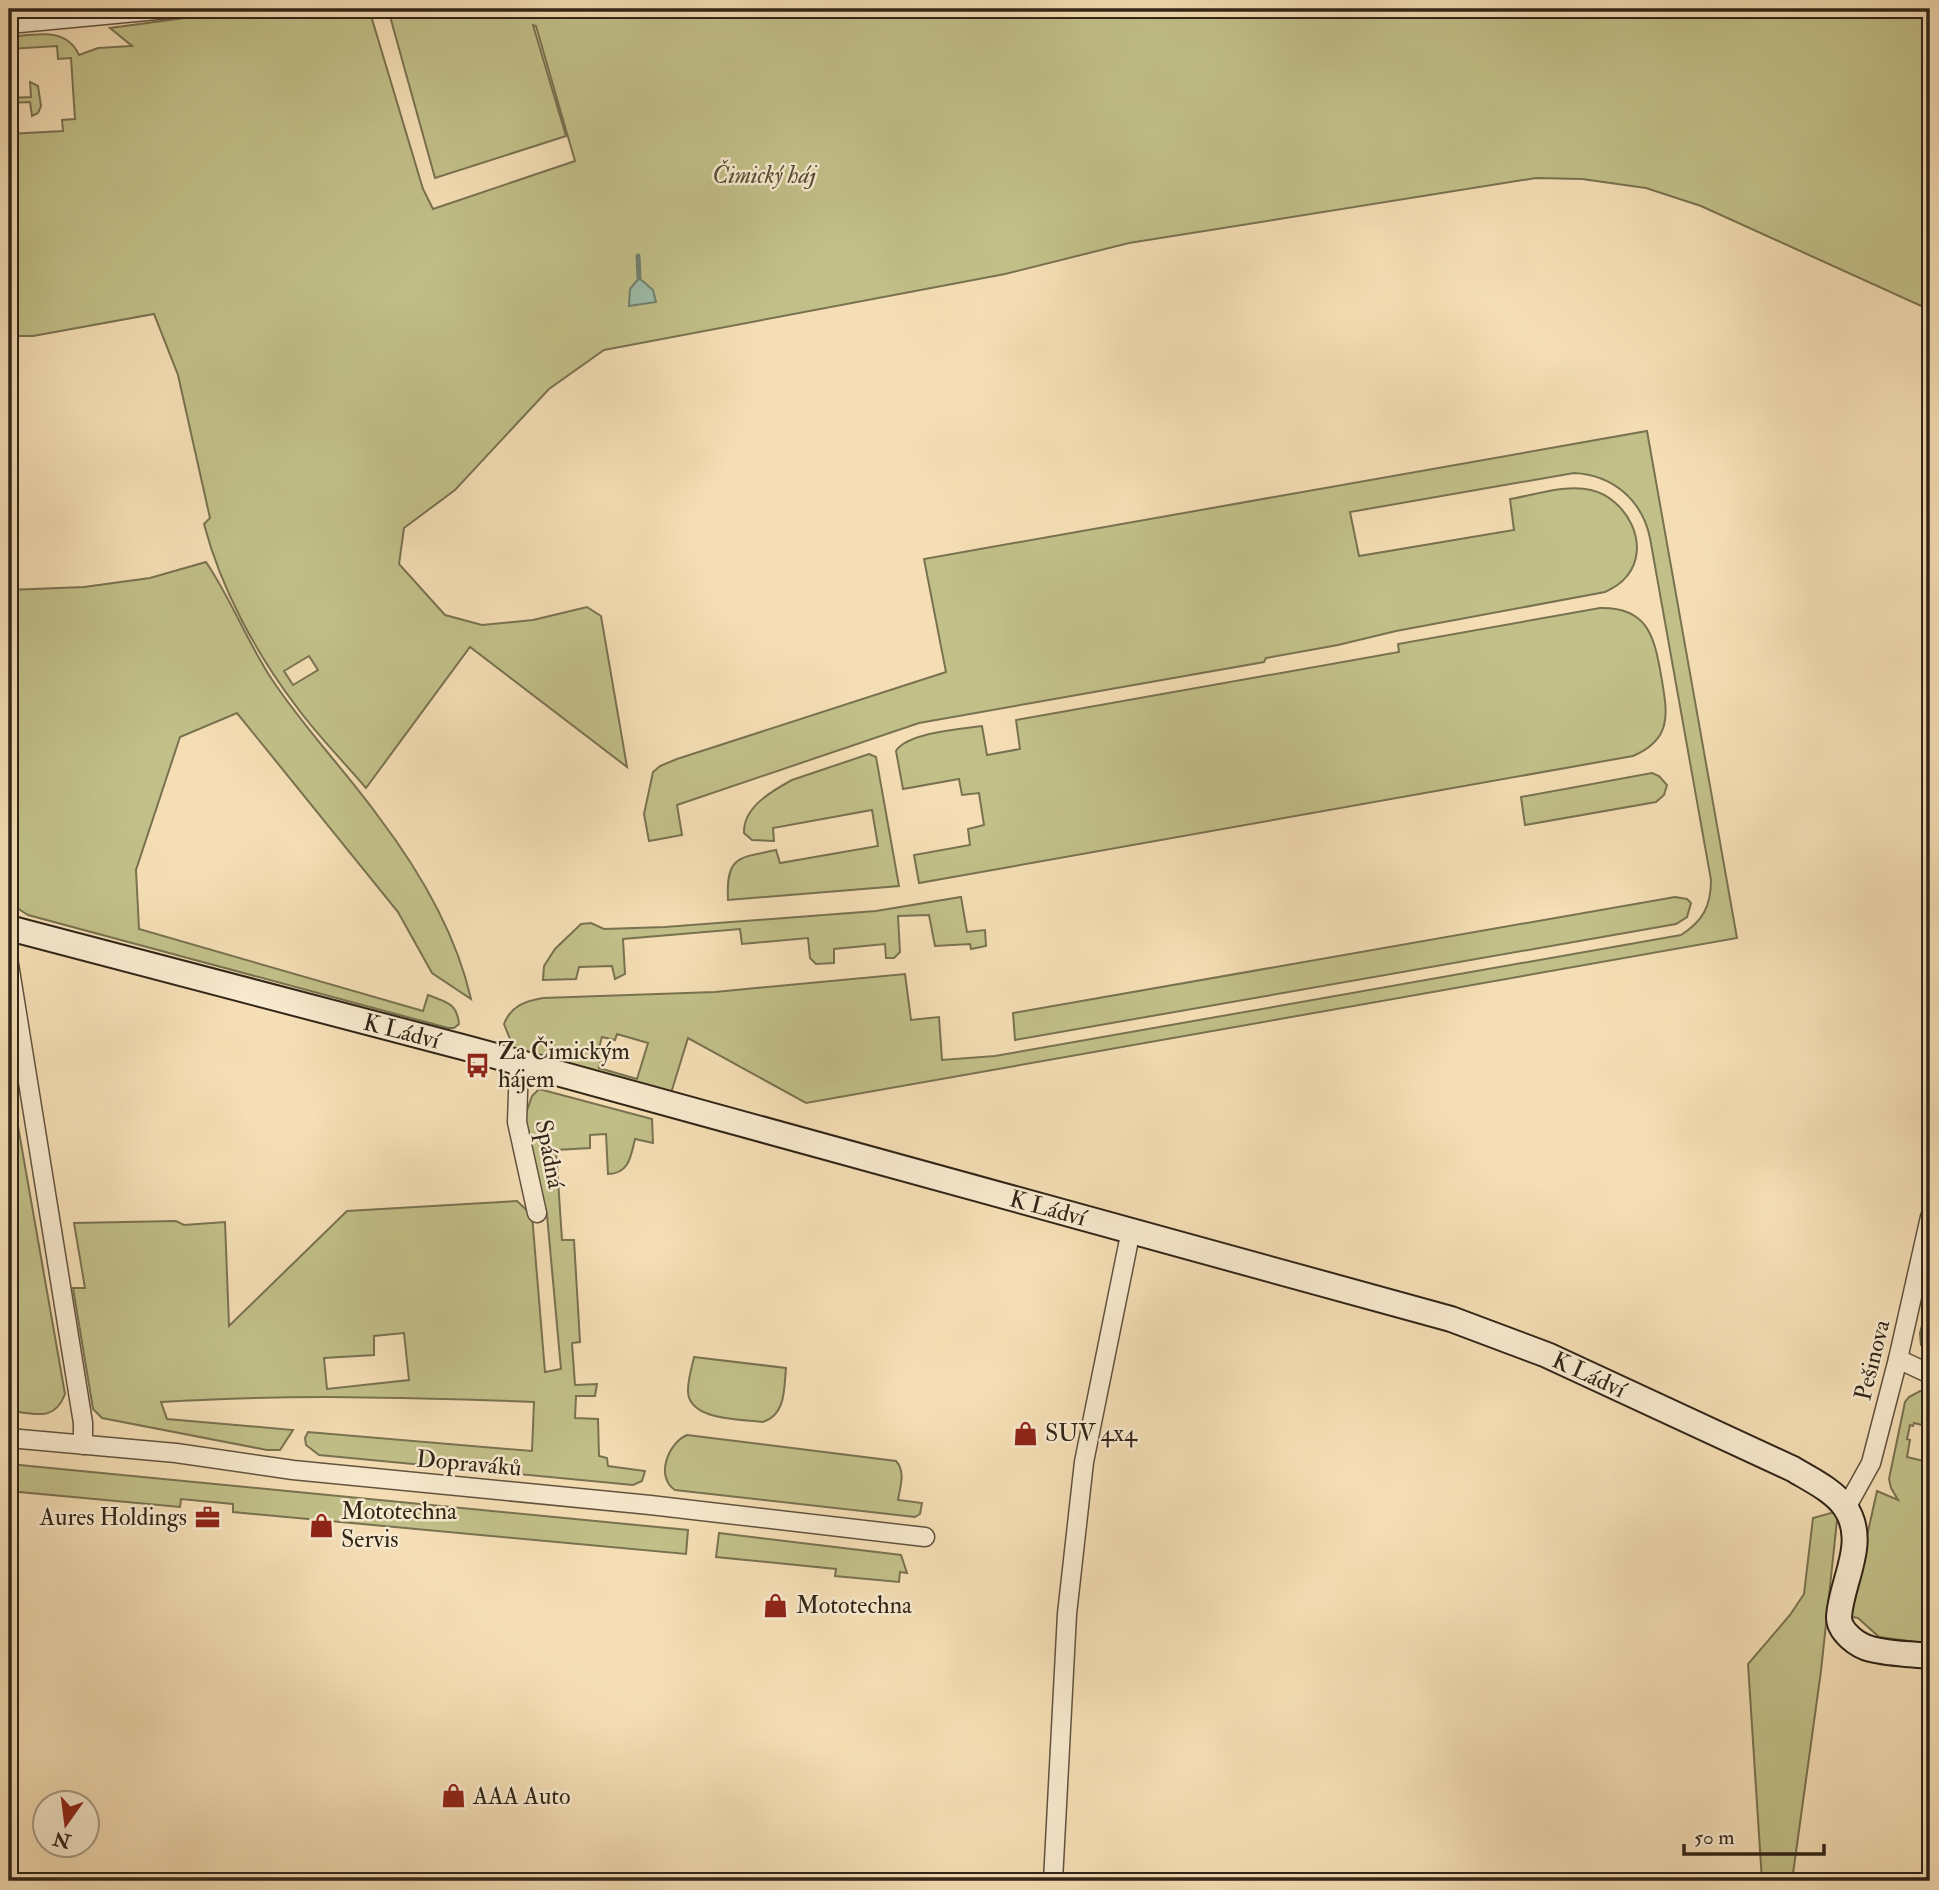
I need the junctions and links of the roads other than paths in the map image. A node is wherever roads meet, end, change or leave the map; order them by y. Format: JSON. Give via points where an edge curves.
{"nodes":[{"id":1,"x":168,"y":9,"type":"edge"},
{"id":2,"x":9,"y":24,"type":"edge"},
{"id":3,"x":9,"y":928,"type":"edge"},
{"id":4,"x":9,"y":964,"type":"edge"},
{"id":5,"x":519,"y":1063,"type":"junction"},
{"id":6,"x":537,"y":1213,"type":"dead end"},
{"id":7,"x":1930,"y":1217,"type":"edge"},
{"id":8,"x":1131,"y":1230,"type":"junction"},
{"id":9,"x":1898,"y":1359,"type":"junction"},
{"id":10,"x":1930,"y":1374,"type":"edge"},
{"id":11,"x":9,"y":1438,"type":"edge"},
{"id":12,"x":83,"y":1445,"type":"junction"},
{"id":13,"x":1846,"y":1508,"type":"junction"},
{"id":14,"x":925,"y":1537,"type":"dead end"},
{"id":15,"x":1930,"y":1656,"type":"edge"},
{"id":16,"x":1053,"y":1881,"type":"edge"}],
"edges":[{"from":1,"to":2,"type":"street"},
{"from":3,"to":5,"type":"street","name":"K Ládví"},
{"from":4,"to":12,"type":"street","via":[[55,1239]]},
{"from":5,"to":6,"type":"street","name":"Spádná","via":[[517,1122]]},
{"from":5,"to":8,"type":"street","name":"K Ládví"},
{"from":7,"to":9,"type":"street","name":"Pešinova"},
{"from":8,"to":13,"type":"street","name":"K Ládví","via":[[1451,1319],[1547,1355],[1793,1469],[1829,1490]]},
{"from":8,"to":16,"type":"street","via":[[1084,1462],[1067,1614]]},
{"from":9,"to":10,"type":"street"},
{"from":9,"to":13,"type":"street","name":"Pešinova","via":[[1871,1463]]},
{"from":11,"to":12,"type":"street","name":"Dopraváků"},
{"from":12,"to":14,"type":"street","name":"Dopraváků"},
{"from":13,"to":15,"type":"street","via":[[1856,1544],[1839,1620],[1847,1636],[1870,1649]]}]}
